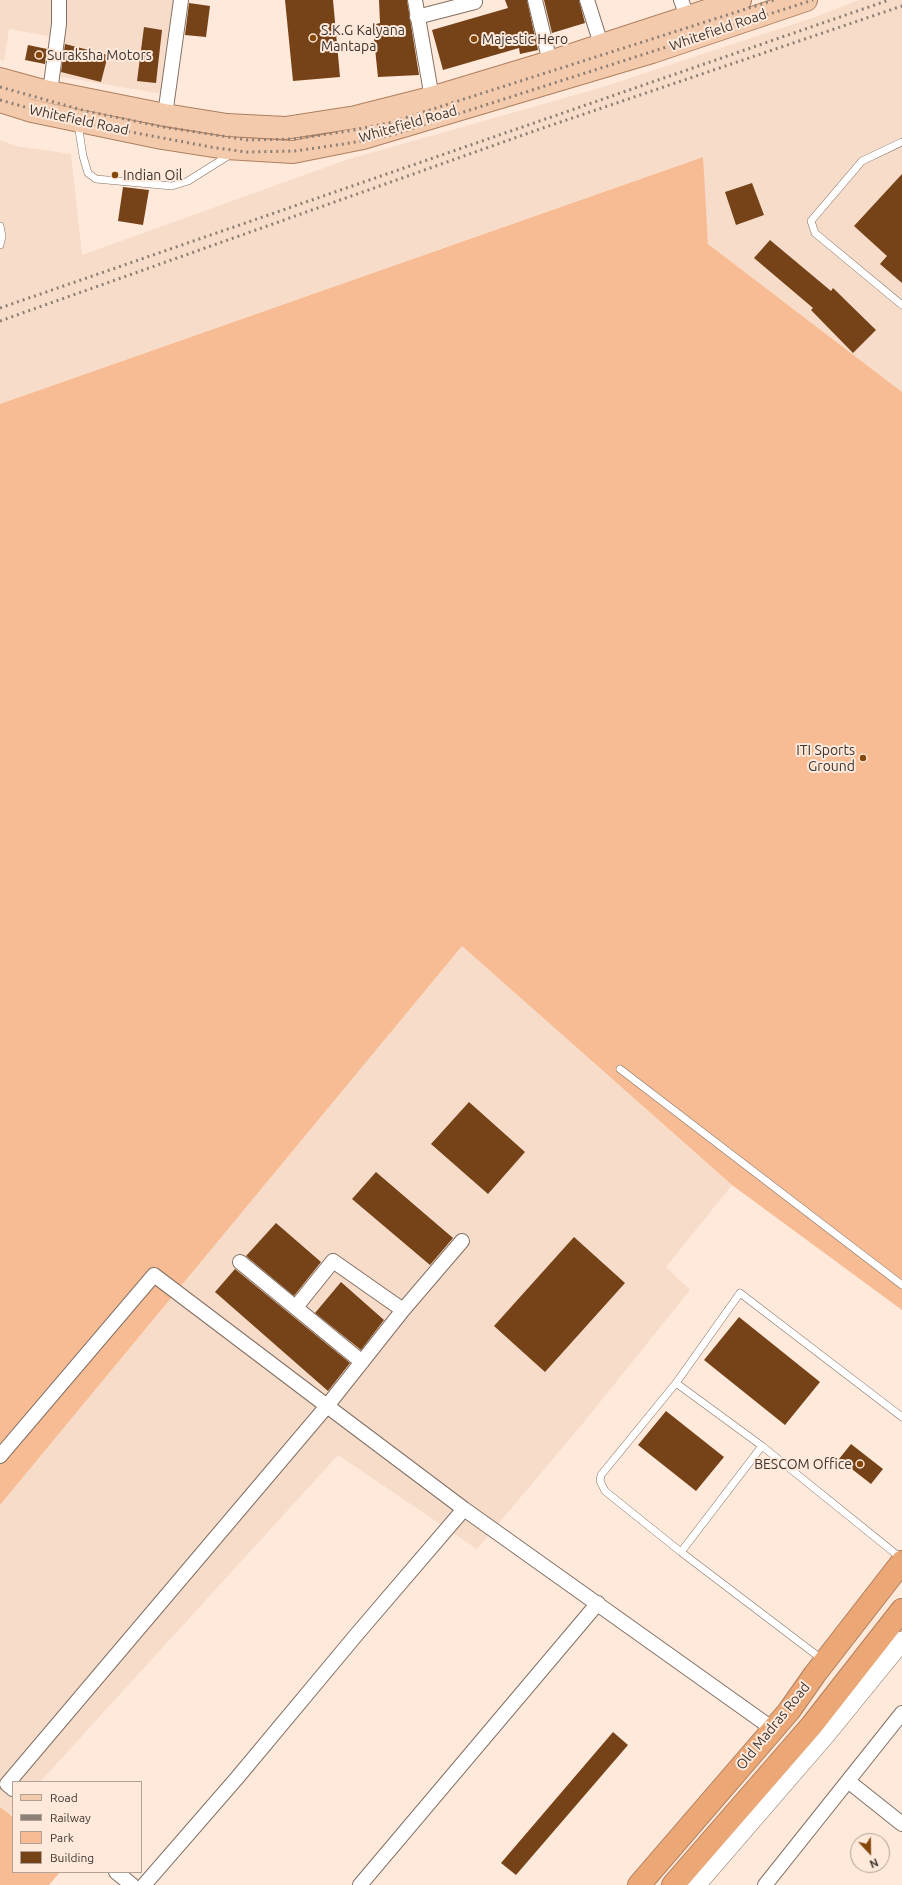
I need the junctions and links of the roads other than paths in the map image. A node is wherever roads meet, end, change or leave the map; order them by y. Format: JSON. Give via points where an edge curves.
{"nodes":[{"id":1,"x":59,"y":0,"type":"edge"},
{"id":2,"x":181,"y":0,"type":"edge"},
{"id":3,"x":414,"y":0,"type":"edge"},
{"id":4,"x":535,"y":0,"type":"edge"},
{"id":5,"x":587,"y":0,"type":"edge"},
{"id":6,"x":740,"y":0,"type":"edge"},
{"id":7,"x":806,"y":0,"type":"edge"},
{"id":8,"x":475,"y":2,"type":"dead end"},
{"id":9,"x":684,"y":8,"type":"edge"},
{"id":10,"x":417,"y":17,"type":"junction"},
{"id":11,"x":601,"y":44,"type":"junction"},
{"id":12,"x":550,"y":62,"type":"junction"},
{"id":13,"x":0,"y":79,"type":"edge"},
{"id":14,"x":50,"y":92,"type":"junction"},
{"id":15,"x":0,"y":101,"type":"edge"},
{"id":16,"x":433,"y":107,"type":"junction"},
{"id":17,"x":165,"y":115,"type":"junction"},
{"id":18,"x":78,"y":120,"type":"junction"},
{"id":19,"x":902,"y":142,"type":"edge"},
{"id":20,"x":239,"y":149,"type":"junction"},
{"id":21,"x":0,"y":226,"type":"edge"},
{"id":22,"x":0,"y":245,"type":"edge"},
{"id":23,"x":902,"y":306,"type":"edge"},
{"id":24,"x":620,"y":1069,"type":"dead end"},
{"id":25,"x":462,"y":1241,"type":"dead end"},
{"id":26,"x":240,"y":1262,"type":"dead end"},
{"id":27,"x":902,"y":1285,"type":"edge"},
{"id":28,"x":296,"y":1307,"type":"junction"},
{"id":29,"x":403,"y":1310,"type":"junction"},
{"id":30,"x":362,"y":1362,"type":"junction"},
{"id":31,"x":676,"y":1383,"type":"junction"},
{"id":32,"x":327,"y":1406,"type":"junction"},
{"id":33,"x":902,"y":1417,"type":"edge"},
{"id":34,"x":762,"y":1446,"type":"junction"},
{"id":35,"x":0,"y":1456,"type":"edge"},
{"id":36,"x":464,"y":1509,"type":"junction"},
{"id":37,"x":681,"y":1552,"type":"junction"},
{"id":38,"x":902,"y":1560,"type":"edge"},
{"id":39,"x":598,"y":1603,"type":"junction"},
{"id":40,"x":902,"y":1610,"type":"edge"},
{"id":41,"x":902,"y":1641,"type":"edge"},
{"id":42,"x":824,"y":1661,"type":"junction"},
{"id":43,"x":902,"y":1713,"type":"edge"},
{"id":44,"x":773,"y":1729,"type":"junction"},
{"id":45,"x":848,"y":1781,"type":"junction"},
{"id":46,"x":12,"y":1788,"type":"edge"},
{"id":47,"x":902,"y":1824,"type":"edge"},
{"id":48,"x":117,"y":1873,"type":"edge"},
{"id":49,"x":132,"y":1885,"type":"edge"},
{"id":50,"x":144,"y":1885,"type":"edge"},
{"id":51,"x":360,"y":1885,"type":"edge"},
{"id":52,"x":639,"y":1885,"type":"edge"},
{"id":53,"x":674,"y":1885,"type":"edge"},
{"id":54,"x":696,"y":1885,"type":"edge"},
{"id":55,"x":765,"y":1885,"type":"edge"}],
"edges":[{"from":1,"to":14,"type":"street","via":[[59,24]]},
{"from":2,"to":17,"type":"street"},
{"from":3,"to":10,"type":"street"},
{"from":4,"to":12,"type":"street"},
{"from":5,"to":11,"type":"street"},
{"from":6,"to":9,"type":"main road","name":"Whitefield Road"},
{"from":7,"to":16,"type":"main road","name":"Whitefield Road","via":[[652,52]]},
{"from":8,"to":10,"type":"street"},
{"from":9,"to":11,"type":"main road","name":"Whitefield Road"},
{"from":10,"to":16,"type":"street"},
{"from":11,"to":12,"type":"main road","name":"Whitefield Road"},
{"from":12,"to":16,"type":"main road","name":"Whitefield Road"},
{"from":13,"to":14,"type":"main road","name":"Whitefield Road"},
{"from":14,"to":17,"type":"main road","name":"Whitefield Road"},
{"from":15,"to":18,"type":"main road","name":"Whitefield Road","via":[[32,111]]},
{"from":16,"to":17,"type":"main road","name":"Whitefield Road","via":[[286,128],[227,125]]},
{"from":16,"to":20,"type":"main road","name":"Whitefield Road","via":[[363,138],[293,152]]},
{"from":18,"to":20,"type":"main road","name":"Whitefield Road","via":[[162,138]]},
{"from":18,"to":20,"type":"lane","via":[[86,167],[88,173],[96,179],[172,186],[188,181]]},
{"from":19,"to":23,"type":"lane","via":[[862,160],[812,221],[815,232]]},
{"from":21,"to":22,"type":"lane"},
{"from":24,"to":27,"type":"lane"},
{"from":25,"to":29,"type":"street"},
{"from":26,"to":28,"type":"street"},
{"from":28,"to":29,"type":"street","via":[[333,1262]]},
{"from":28,"to":30,"type":"street"},
{"from":29,"to":30,"type":"street"},
{"from":30,"to":32,"type":"street"},
{"from":31,"to":33,"type":"lane","via":[[740,1293]]},
{"from":31,"to":34,"type":"lane"},
{"from":31,"to":37,"type":"lane","via":[[609,1464],[600,1481],[606,1491]]},
{"from":32,"to":35,"type":"street","via":[[154,1275]]},
{"from":32,"to":36,"type":"street"},
{"from":32,"to":46,"type":"street","via":[[7,1784]]},
{"from":34,"to":37,"type":"lane"},
{"from":34,"to":38,"type":"lane"},
{"from":36,"to":39,"type":"street"},
{"from":36,"to":50,"type":"street"},
{"from":37,"to":42,"type":"lane"},
{"from":38,"to":42,"type":"highway","name":"Old Madras Road"},
{"from":39,"to":44,"type":"street"},
{"from":39,"to":51,"type":"street"},
{"from":40,"to":53,"type":"highway","name":"Old Madras Road","via":[[812,1725]]},
{"from":41,"to":54,"type":"street","via":[[828,1732]]},
{"from":42,"to":44,"type":"highway","name":"Old Madras Road"},
{"from":43,"to":45,"type":"street"},
{"from":44,"to":52,"type":"highway","name":"Old Madras Road"},
{"from":45,"to":47,"type":"street"},
{"from":45,"to":55,"type":"street"},
{"from":48,"to":49,"type":"street"}]}
